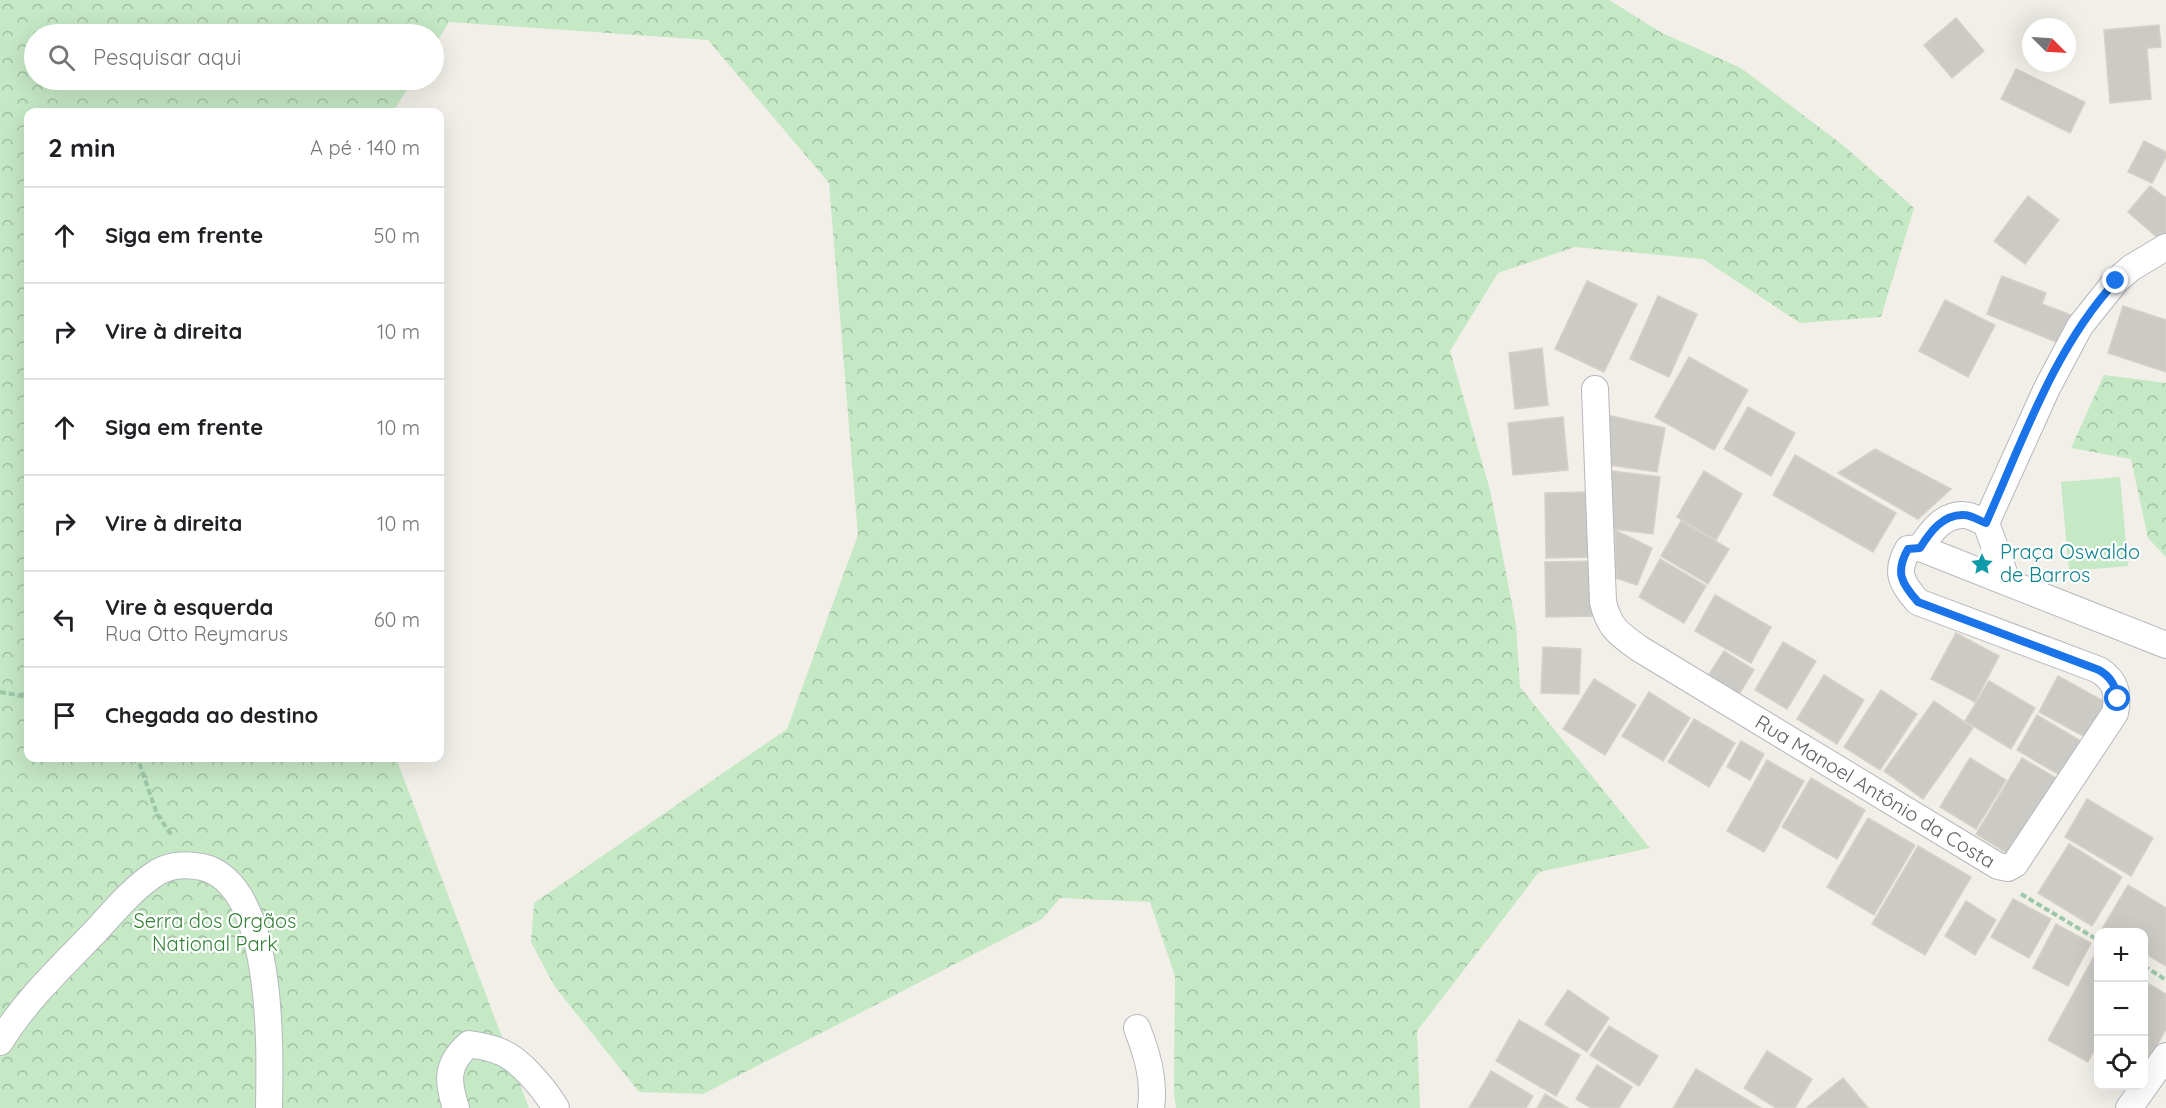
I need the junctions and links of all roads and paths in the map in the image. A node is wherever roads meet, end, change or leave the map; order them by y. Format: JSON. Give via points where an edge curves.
{"nodes":[{"id":1,"x":2166,"y":247,"type":"edge"},
{"id":2,"x":1595,"y":389,"type":"dead end"},
{"id":3,"x":1986,"y":523,"type":"junction"},
{"id":4,"x":1920,"y":548,"type":"junction"},
{"id":5,"x":2007,"y":581,"type":"junction"},
{"id":6,"x":2166,"y":645,"type":"edge"},
{"id":7,"x":0,"y":692,"type":"edge"},
{"id":8,"x":24,"y":696,"type":"edge"},
{"id":9,"x":137,"y":762,"type":"edge"},
{"id":10,"x":190,"y":865,"type":"junction"},
{"id":11,"x":2008,"y":868,"type":"junction"},
{"id":12,"x":2094,"y":938,"type":"edge"},
{"id":13,"x":2148,"y":969,"type":"edge"},
{"id":14,"x":2166,"y":980,"type":"edge"},
{"id":15,"x":1137,"y":1028,"type":"dead end"},
{"id":16,"x":0,"y":1042,"type":"edge"},
{"id":17,"x":2166,"y":1056,"type":"edge"},
{"id":18,"x":269,"y":1108,"type":"edge"},
{"id":19,"x":456,"y":1108,"type":"edge"},
{"id":20,"x":556,"y":1108,"type":"edge"},
{"id":21,"x":1151,"y":1108,"type":"edge"},
{"id":22,"x":2129,"y":1108,"type":"edge"}],
"edges":[{"from":1,"to":3,"type":"street","via":[[2116,281],[2080,326],[2047,388]]},
{"from":2,"to":11,"type":"street","name":"Rua Manoel Antônio da Costa","via":[[1603,602],[1614,630],[1998,866]]},
{"from":3,"to":4,"type":"street","via":[[1964,515],[1948,519],[1933,529]]},
{"from":3,"to":5,"type":"street"},
{"from":4,"to":5,"type":"street"},
{"from":4,"to":11,"type":"street","name":"Rua Manoel Antônio da Costa","via":[[1908,549],[1901,561],[1900,576],[1918,602],[2099,670],[2115,685],[2115,713],[2015,864]]},
{"from":5,"to":6,"type":"street"},
{"from":7,"to":8,"type":"path"},
{"from":9,"to":10,"type":"path","via":[[157,814]]},
{"from":10,"to":16,"type":"street","via":[[178,864],[158,872],[124,902],[50,978]]},
{"from":10,"to":18,"type":"street","via":[[206,868],[231,883],[249,917],[267,992]]},
{"from":11,"to":12,"type":"path","via":[[2013,889]]},
{"from":13,"to":14,"type":"path"},
{"from":15,"to":21,"type":"street","via":[[1151,1073]]},
{"from":17,"to":22,"type":"street"},
{"from":19,"to":20,"type":"street","via":[[449,1081],[452,1064],[469,1044],[504,1052]]}]}
